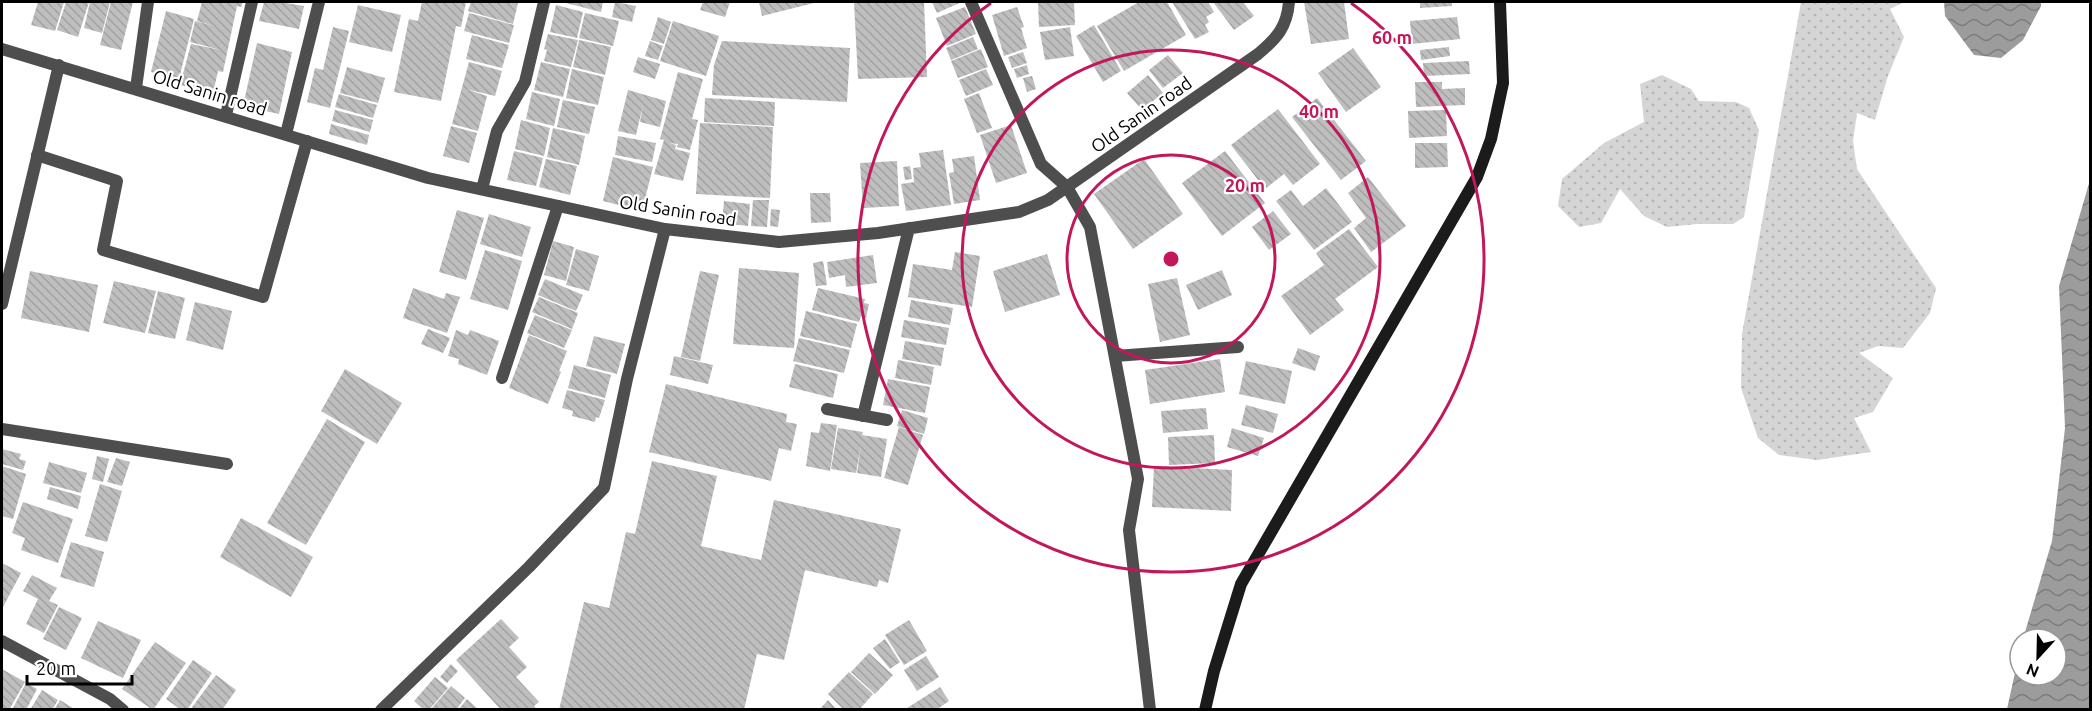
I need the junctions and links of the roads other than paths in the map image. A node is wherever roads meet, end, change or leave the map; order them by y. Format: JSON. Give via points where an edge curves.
{"nodes":[{"id":1,"x":148,"y":2,"type":"edge"},
{"id":2,"x":252,"y":2,"type":"edge"},
{"id":3,"x":319,"y":2,"type":"edge"},
{"id":4,"x":544,"y":2,"type":"edge"},
{"id":5,"x":970,"y":2,"type":"edge"},
{"id":6,"x":1289,"y":2,"type":"edge"},
{"id":7,"x":1500,"y":2,"type":"edge"},
{"id":8,"x":2,"y":49,"type":"edge"},
{"id":9,"x":59,"y":65,"type":"junction"},
{"id":10,"x":136,"y":88,"type":"junction"},
{"id":11,"x":226,"y":115,"type":"junction"},
{"id":12,"x":286,"y":134,"type":"junction"},
{"id":13,"x":307,"y":141,"type":"junction"},
{"id":14,"x":37,"y":155,"type":"junction"},
{"id":15,"x":1068,"y":187,"type":"junction"},
{"id":16,"x":482,"y":189,"type":"junction"},
{"id":17,"x":558,"y":206,"type":"junction"},
{"id":18,"x":909,"y":228,"type":"junction"},
{"id":19,"x":665,"y":229,"type":"junction"},
{"id":20,"x":2,"y":304,"type":"edge"},
{"id":21,"x":1238,"y":347,"type":"dead end"},
{"id":22,"x":1115,"y":356,"type":"junction"},
{"id":23,"x":502,"y":378,"type":"dead end"},
{"id":24,"x":826,"y":409,"type":"dead end"},
{"id":25,"x":862,"y":416,"type":"junction"},
{"id":26,"x":887,"y":420,"type":"dead end"},
{"id":27,"x":2,"y":429,"type":"edge"},
{"id":28,"x":227,"y":464,"type":"dead end"},
{"id":29,"x":2,"y":641,"type":"edge"},
{"id":30,"x":385,"y":708,"type":"edge"},
{"id":31,"x":123,"y":710,"type":"edge"},
{"id":32,"x":1150,"y":710,"type":"edge"},
{"id":33,"x":1205,"y":710,"type":"edge"}],
"edges":[{"from":1,"to":10,"type":"street"},
{"from":2,"to":11,"type":"street"},
{"from":3,"to":12,"type":"street"},
{"from":4,"to":16,"type":"street","via":[[525,82],[497,131]]},
{"from":5,"to":15,"type":"street","via":[[1041,164]]},
{"from":6,"to":15,"type":"street","name":"Old Sanin road","via":[[1285,26],[1258,54]]},
{"from":7,"to":33,"type":"street","via":[[1503,82],[1491,139],[1477,177],[1241,584]]},
{"from":8,"to":9,"type":"street","name":"Old Sanin road"},
{"from":9,"to":10,"type":"street","name":"Old Sanin road"},
{"from":9,"to":14,"type":"street"},
{"from":10,"to":11,"type":"street","name":"Old Sanin road"},
{"from":11,"to":12,"type":"street","name":"Old Sanin road"},
{"from":12,"to":13,"type":"street","name":"Old Sanin road"},
{"from":13,"to":14,"type":"street","via":[[263,297],[103,250],[117,181]]},
{"from":13,"to":16,"type":"street","name":"Old Sanin road","via":[[428,178]]},
{"from":14,"to":20,"type":"street"},
{"from":15,"to":18,"type":"street","name":"Old Sanin road","via":[[1019,212]]},
{"from":15,"to":22,"type":"street","via":[[1090,227]]},
{"from":16,"to":17,"type":"street","name":"Old Sanin road"},
{"from":17,"to":19,"type":"street","name":"Old Sanin road"},
{"from":17,"to":23,"type":"street"},
{"from":18,"to":19,"type":"street","name":"Old Sanin road","via":[[779,242]]},
{"from":18,"to":25,"type":"street"},
{"from":19,"to":30,"type":"street","via":[[604,488]]},
{"from":21,"to":22,"type":"street"},
{"from":22,"to":32,"type":"street","via":[[1138,479],[1129,530]]},
{"from":24,"to":25,"type":"street"},
{"from":25,"to":26,"type":"street"},
{"from":27,"to":28,"type":"street"},
{"from":29,"to":31,"type":"street","via":[[110,699]]}]}
